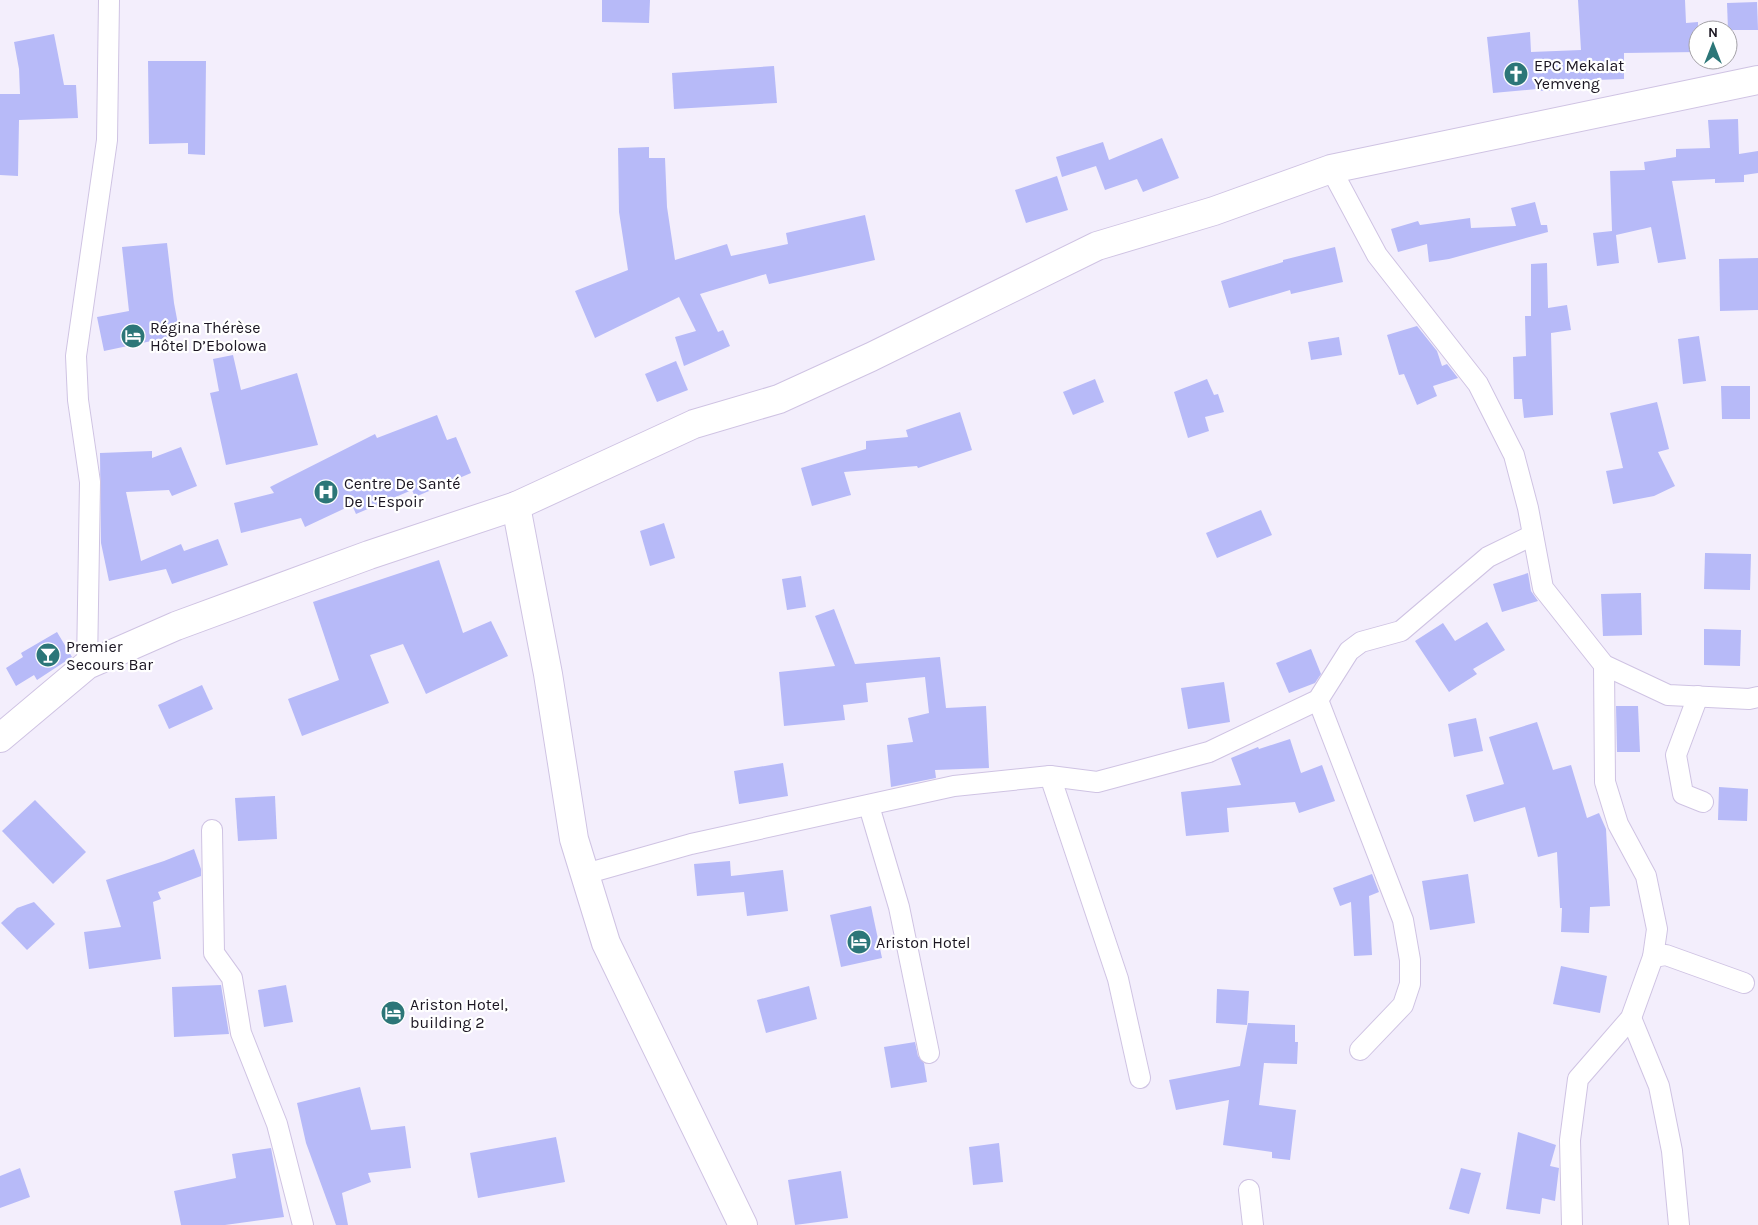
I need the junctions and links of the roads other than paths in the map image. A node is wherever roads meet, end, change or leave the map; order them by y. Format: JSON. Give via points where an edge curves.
{"nodes":[{"id":1,"x":109,"y":0,"type":"edge"},
{"id":2,"x":1758,"y":80,"type":"edge"},
{"id":3,"x":1331,"y":169,"type":"junction"},
{"id":4,"x":516,"y":506,"type":"junction"},
{"id":5,"x":1533,"y":535,"type":"junction"},
{"id":6,"x":87,"y":665,"type":"junction"},
{"id":7,"x":1604,"y":666,"type":"junction"},
{"id":8,"x":1698,"y":696,"type":"junction"},
{"id":9,"x":1758,"y":697,"type":"edge"},
{"id":10,"x":1318,"y":700,"type":"junction"},
{"id":11,"x":0,"y":738,"type":"edge"},
{"id":12,"x":1050,"y":776,"type":"junction"},
{"id":13,"x":1703,"y":802,"type":"dead end"},
{"id":14,"x":868,"y":806,"type":"junction"},
{"id":15,"x":212,"y":830,"type":"dead end"},
{"id":16,"x":585,"y":874,"type":"junction"},
{"id":17,"x":1653,"y":957,"type":"junction"},
{"id":18,"x":1744,"y":983,"type":"dead end"},
{"id":19,"x":1631,"y":1018,"type":"junction"},
{"id":20,"x":1360,"y":1050,"type":"dead end"},
{"id":21,"x":929,"y":1053,"type":"dead end"},
{"id":22,"x":1140,"y":1078,"type":"dead end"},
{"id":23,"x":1249,"y":1190,"type":"dead end"},
{"id":24,"x":303,"y":1225,"type":"edge"},
{"id":25,"x":743,"y":1225,"type":"edge"},
{"id":26,"x":1253,"y":1225,"type":"edge"},
{"id":27,"x":1572,"y":1225,"type":"edge"},
{"id":28,"x":1679,"y":1225,"type":"edge"}],
"edges":[{"from":1,"to":6,"type":"street","via":[[106,140],[76,356],[78,400],[90,482]]},
{"from":2,"to":3,"type":"main road"},
{"from":3,"to":4,"type":"main road","via":[[1214,211],[1096,246],[779,399],[694,424]]},
{"from":3,"to":5,"type":"street","via":[[1377,255],[1478,384],[1514,455]]},
{"from":4,"to":6,"type":"main road","via":[[369,555],[176,626]]},
{"from":4,"to":16,"type":"main road","via":[[548,674],[574,839]]},
{"from":5,"to":7,"type":"street","via":[[1544,588]]},
{"from":5,"to":10,"type":"street","via":[[1488,557],[1401,631],[1361,642],[1349,650]]},
{"from":6,"to":11,"type":"main road"},
{"from":7,"to":8,"type":"street","via":[[1668,695]]},
{"from":7,"to":17,"type":"street","via":[[1605,782],[1618,824],[1646,876],[1657,929]]},
{"from":8,"to":9,"type":"street"},
{"from":8,"to":13,"type":"street","via":[[1676,755],[1683,794]]},
{"from":10,"to":12,"type":"street","via":[[1209,752],[1096,782]]},
{"from":10,"to":20,"type":"street","via":[[1403,920],[1410,960],[1410,984],[1403,1005]]},
{"from":12,"to":14,"type":"street","via":[[954,786]]},
{"from":12,"to":22,"type":"street","via":[[1118,979]]},
{"from":14,"to":16,"type":"street","via":[[691,844]]},
{"from":14,"to":21,"type":"street","via":[[899,906]]},
{"from":15,"to":24,"type":"street","via":[[214,953],[232,978],[241,1033],[277,1124]]},
{"from":16,"to":25,"type":"main road","via":[[606,943]]},
{"from":17,"to":18,"type":"street","via":[[1666,955]]},
{"from":17,"to":19,"type":"street"},
{"from":19,"to":27,"type":"street","via":[[1578,1079],[1570,1140]]},
{"from":19,"to":28,"type":"street","via":[[1659,1086],[1672,1151]]},
{"from":23,"to":26,"type":"street"}]}
